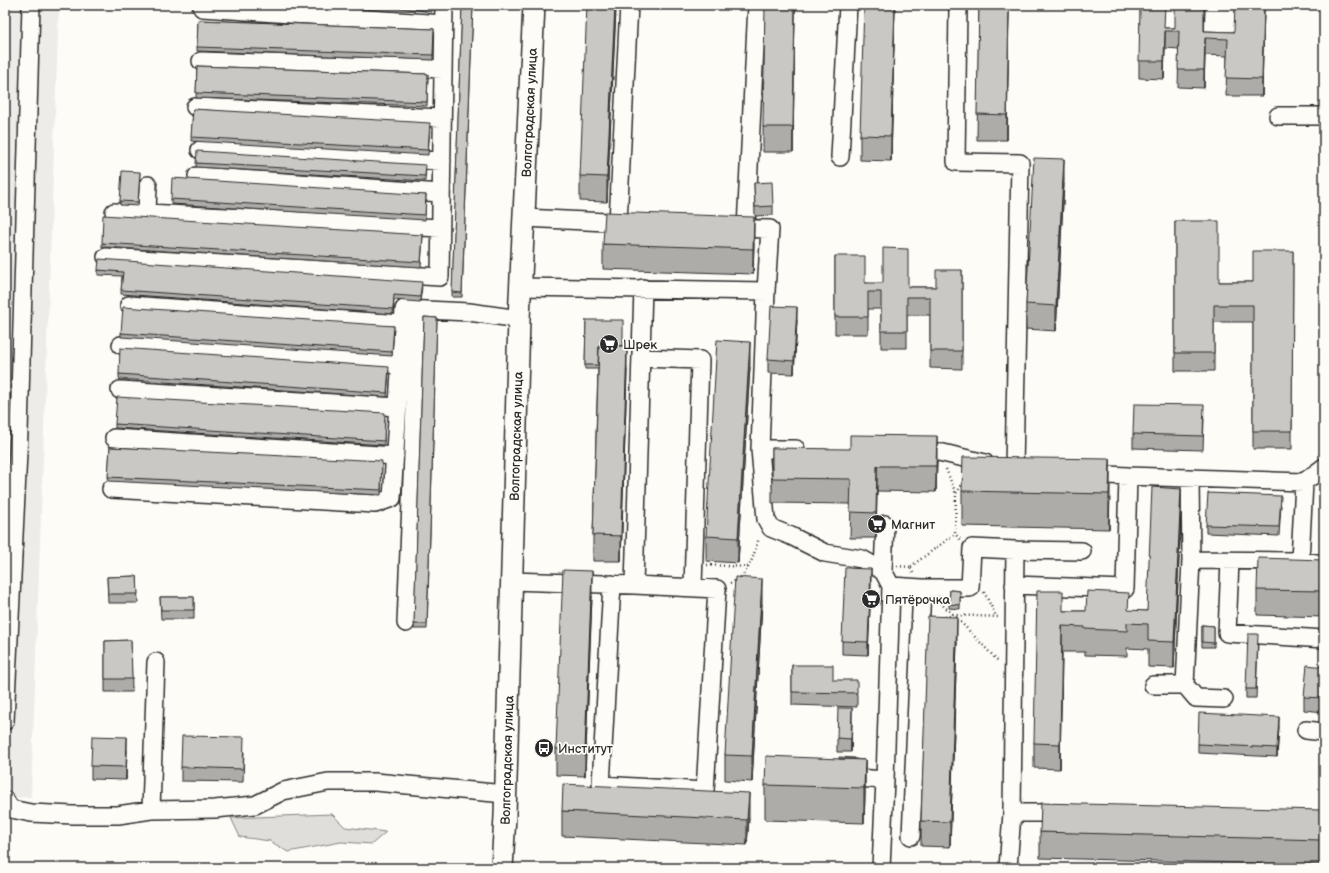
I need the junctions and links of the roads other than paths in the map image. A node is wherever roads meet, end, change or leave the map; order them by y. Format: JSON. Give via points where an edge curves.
{"nodes":[{"id":1,"x":31,"y":5,"type":"edge"},
{"id":2,"x":444,"y":5,"type":"edge"},
{"id":3,"x":534,"y":5,"type":"edge"},
{"id":4,"x":629,"y":5,"type":"edge"},
{"id":5,"x":757,"y":5,"type":"edge"},
{"id":6,"x":848,"y":5,"type":"edge"},
{"id":7,"x":958,"y":5,"type":"edge"},
{"id":8,"x":202,"y":8,"type":"dead end"},
{"id":9,"x":444,"y":24,"type":"junction"},
{"id":10,"x":201,"y":61,"type":"dead end"},
{"id":11,"x":443,"y":69,"type":"junction"},
{"id":12,"x":195,"y":107,"type":"dead end"},
{"id":13,"x":1278,"y":116,"type":"dead end"},
{"id":14,"x":1324,"y":116,"type":"edge"},
{"id":15,"x":442,"y":118,"type":"junction"},
{"id":16,"x":200,"y":150,"type":"edge"},
{"id":17,"x":840,"y":157,"type":"dead end"},
{"id":18,"x":442,"y":161,"type":"junction"},
{"id":19,"x":197,"y":176,"type":"dead end"},
{"id":20,"x":148,"y":185,"type":"dead end"},
{"id":21,"x":441,"y":192,"type":"junction"},
{"id":22,"x":114,"y":212,"type":"dead end"},
{"id":23,"x":147,"y":213,"type":"junction"},
{"id":24,"x":524,"y":218,"type":"junction"},
{"id":25,"x":618,"y":222,"type":"junction"},
{"id":26,"x":642,"y":223,"type":"edge"},
{"id":27,"x":714,"y":227,"type":"edge"},
{"id":28,"x":440,"y":228,"type":"junction"},
{"id":29,"x":746,"y":228,"type":"junction"},
{"id":30,"x":106,"y":257,"type":"dead end"},
{"id":31,"x":520,"y":287,"type":"junction"},
{"id":32,"x":643,"y":288,"type":"junction"},
{"id":33,"x":766,"y":291,"type":"junction"},
{"id":34,"x":129,"y":304,"type":"dead end"},
{"id":35,"x":419,"y":310,"type":"junction"},
{"id":36,"x":519,"y":319,"type":"junction"},
{"id":37,"x":403,"y":324,"type":"junction"},
{"id":38,"x":122,"y":345,"type":"dead end"},
{"id":39,"x":641,"y":358,"type":"junction"},
{"id":40,"x":400,"y":365,"type":"junction"},
{"id":41,"x":120,"y":390,"type":"dead end"},
{"id":42,"x":398,"y":408,"type":"junction"},
{"id":43,"x":114,"y":438,"type":"dead end"},
{"id":44,"x":760,"y":449,"type":"junction"},
{"id":45,"x":815,"y":450,"type":"edge"},
{"id":46,"x":900,"y":452,"type":"edge"},
{"id":47,"x":394,"y":456,"type":"junction"},
{"id":48,"x":1324,"y":467,"type":"edge"},
{"id":49,"x":1067,"y":472,"type":"edge"},
{"id":50,"x":1128,"y":476,"type":"junction"},
{"id":51,"x":1190,"y":479,"type":"junction"},
{"id":52,"x":1304,"y":482,"type":"junction"},
{"id":53,"x":111,"y":489,"type":"dead end"},
{"id":54,"x":885,"y":524,"type":"dead end"},
{"id":55,"x":1014,"y":550,"type":"junction"},
{"id":56,"x":1082,"y":550,"type":"dead end"},
{"id":57,"x":1191,"y":560,"type":"junction"},
{"id":58,"x":1230,"y":561,"type":"junction"},
{"id":59,"x":1300,"y":561,"type":"junction"},
{"id":60,"x":1324,"y":564,"type":"edge"},
{"id":61,"x":883,"y":571,"type":"junction"},
{"id":62,"x":511,"y":582,"type":"junction"},
{"id":63,"x":612,"y":584,"type":"junction"},
{"id":64,"x":634,"y":585,"type":"junction"},
{"id":65,"x":1014,"y":585,"type":"junction"},
{"id":66,"x":891,"y":586,"type":"junction"},
{"id":67,"x":693,"y":587,"type":"junction"},
{"id":68,"x":922,"y":588,"type":"junction"},
{"id":69,"x":406,"y":623,"type":"dead end"},
{"id":70,"x":1324,"y":639,"type":"edge"},
{"id":71,"x":156,"y":662,"type":"dead end"},
{"id":72,"x":1153,"y":685,"type":"dead end"},
{"id":73,"x":1185,"y":685,"type":"junction"},
{"id":74,"x":1224,"y":699,"type":"dead end"},
{"id":75,"x":5,"y":721,"type":"edge"},
{"id":76,"x":1306,"y":730,"type":"dead end"},
{"id":77,"x":1324,"y":732,"type":"edge"},
{"id":78,"x":830,"y":777,"type":"edge"},
{"id":79,"x":885,"y":780,"type":"junction"},
{"id":80,"x":505,"y":794,"type":"junction"},
{"id":81,"x":5,"y":800,"type":"edge"},
{"id":82,"x":152,"y":810,"type":"junction"},
{"id":83,"x":1012,"y":813,"type":"junction"},
{"id":84,"x":1081,"y":813,"type":"edge"},
{"id":85,"x":911,"y":836,"type":"dead end"},
{"id":86,"x":502,"y":868,"type":"edge"},
{"id":87,"x":881,"y":868,"type":"edge"},
{"id":88,"x":1008,"y":868,"type":"edge"}],
"edges":[{"from":1,"to":75,"type":"lane","via":[[19,432]]},
{"from":2,"to":9,"type":"lane"},
{"from":3,"to":24,"type":"main road","name":"Волгоградская улица"},
{"from":4,"to":25,"type":"lane"},
{"from":5,"to":29,"type":"lane"},
{"from":6,"to":17,"type":"lane"},
{"from":7,"to":46,"type":"lane","via":[[956,162],[1020,163],[1022,470],[939,452]]},
{"from":8,"to":9,"type":"lane"},
{"from":9,"to":11,"type":"lane"},
{"from":10,"to":11,"type":"lane"},
{"from":11,"to":15,"type":"lane"},
{"from":12,"to":15,"type":"lane"},
{"from":13,"to":14,"type":"lane"},
{"from":15,"to":18,"type":"lane"},
{"from":16,"to":18,"type":"lane"},
{"from":18,"to":21,"type":"lane"},
{"from":19,"to":21,"type":"lane"},
{"from":20,"to":23,"type":"lane"},
{"from":21,"to":28,"type":"lane"},
{"from":22,"to":23,"type":"lane"},
{"from":23,"to":28,"type":"lane"},
{"from":24,"to":25,"type":"lane"},
{"from":24,"to":31,"type":"main road","name":"Волгоградская улица"},
{"from":25,"to":26,"type":"lane"},
{"from":27,"to":29,"type":"lane"},
{"from":28,"to":30,"type":"lane","via":[[440,277]]},
{"from":29,"to":33,"type":"lane","via":[[770,229]]},
{"from":31,"to":32,"type":"lane"},
{"from":31,"to":36,"type":"main road","name":"Волгоградская улица"},
{"from":32,"to":33,"type":"lane"},
{"from":32,"to":39,"type":"lane"},
{"from":33,"to":44,"type":"lane"},
{"from":34,"to":37,"type":"lane"},
{"from":35,"to":36,"type":"lane","via":[[469,312]]},
{"from":35,"to":37,"type":"lane","via":[[404,309]]},
{"from":35,"to":69,"type":"lane"},
{"from":36,"to":62,"type":"main road","name":"Волгоградская улица"},
{"from":37,"to":40,"type":"lane"},
{"from":38,"to":40,"type":"lane"},
{"from":39,"to":64,"type":"lane"},
{"from":39,"to":67,"type":"lane","via":[[700,360]]},
{"from":40,"to":42,"type":"lane"},
{"from":41,"to":42,"type":"lane"},
{"from":42,"to":47,"type":"lane"},
{"from":43,"to":47,"type":"lane"},
{"from":44,"to":45,"type":"lane"},
{"from":44,"to":61,"type":"lane","via":[[766,519],[771,528],[825,553],[862,559]]},
{"from":47,"to":53,"type":"lane","via":[[392,498],[375,504]]},
{"from":48,"to":52,"type":"lane"},
{"from":49,"to":50,"type":"lane"},
{"from":50,"to":51,"type":"lane"},
{"from":50,"to":65,"type":"lane","via":[[1125,589]]},
{"from":51,"to":52,"type":"lane"},
{"from":51,"to":57,"type":"lane"},
{"from":52,"to":59,"type":"lane"},
{"from":54,"to":61,"type":"lane"},
{"from":55,"to":56,"type":"lane"},
{"from":55,"to":65,"type":"lane"},
{"from":55,"to":68,"type":"lane","via":[[972,548],[970,588]]},
{"from":57,"to":58,"type":"lane"},
{"from":57,"to":73,"type":"lane"},
{"from":58,"to":59,"type":"lane"},
{"from":58,"to":70,"type":"lane","via":[[1227,633]]},
{"from":59,"to":60,"type":"lane"},
{"from":61,"to":66,"type":"lane"},
{"from":62,"to":63,"type":"lane"},
{"from":62,"to":80,"type":"main road","name":"Волгоградская улица"},
{"from":63,"to":64,"type":"lane"},
{"from":63,"to":67,"type":"lane","via":[[601,785],[705,791],[717,589]]},
{"from":64,"to":67,"type":"lane"},
{"from":65,"to":83,"type":"lane"},
{"from":66,"to":68,"type":"lane"},
{"from":66,"to":79,"type":"lane"},
{"from":68,"to":85,"type":"lane"},
{"from":71,"to":82,"type":"lane"},
{"from":72,"to":73,"type":"lane"},
{"from":73,"to":74,"type":"lane","via":[[1196,698]]},
{"from":76,"to":77,"type":"lane"},
{"from":78,"to":79,"type":"lane"},
{"from":79,"to":87,"type":"lane"},
{"from":80,"to":82,"type":"lane","via":[[375,782],[328,782],[283,791],[255,805],[215,809]]},
{"from":80,"to":86,"type":"main road","name":"Волгоградская улица"},
{"from":81,"to":82,"type":"lane","via":[[11,809],[31,813],[118,815]]},
{"from":83,"to":84,"type":"lane"},
{"from":83,"to":88,"type":"lane"}]}
